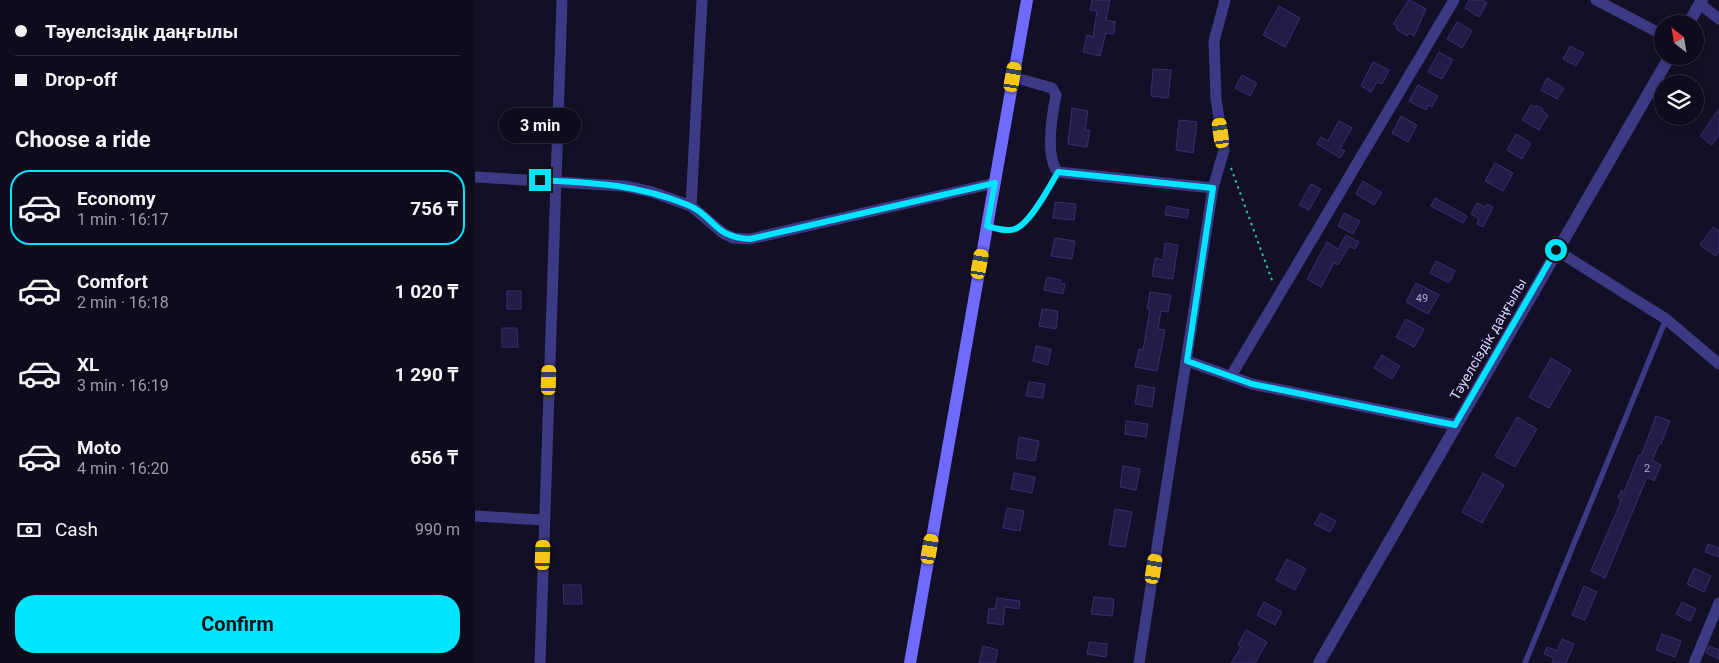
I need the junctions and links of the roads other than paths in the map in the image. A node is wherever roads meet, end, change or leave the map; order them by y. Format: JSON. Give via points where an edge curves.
{"nodes":[{"id":1,"x":562,"y":0,"type":"edge"},
{"id":2,"x":702,"y":0,"type":"edge"},
{"id":3,"x":1027,"y":0,"type":"edge"},
{"id":4,"x":1225,"y":0,"type":"edge"},
{"id":5,"x":1454,"y":0,"type":"edge"},
{"id":6,"x":1596,"y":0,"type":"edge"},
{"id":7,"x":1701,"y":2,"type":"edge"},
{"id":8,"x":1693,"y":15,"type":"edge"},
{"id":9,"x":1719,"y":19,"type":"edge"},
{"id":10,"x":1654,"y":30,"type":"edge"},
{"id":11,"x":1665,"y":65,"type":"edge"},
{"id":12,"x":1013,"y":77,"type":"junction"},
{"id":13,"x":1058,"y":172,"type":"junction"},
{"id":14,"x":475,"y":177,"type":"edge"},
{"id":15,"x":557,"y":181,"type":"junction"},
{"id":16,"x":995,"y":183,"type":"junction"},
{"id":17,"x":1213,"y":188,"type":"junction"},
{"id":18,"x":691,"y":206,"type":"junction"},
{"id":19,"x":987,"y":226,"type":"junction"},
{"id":20,"x":1556,"y":250,"type":"junction"},
{"id":21,"x":1666,"y":319,"type":"junction"},
{"id":22,"x":1187,"y":361,"type":"junction"},
{"id":23,"x":1719,"y":364,"type":"edge"},
{"id":24,"x":1231,"y":376,"type":"junction"},
{"id":25,"x":1455,"y":425,"type":"junction"},
{"id":26,"x":475,"y":516,"type":"edge"},
{"id":27,"x":545,"y":520,"type":"junction"},
{"id":28,"x":1719,"y":603,"type":"edge"},
{"id":29,"x":539,"y":663,"type":"edge"},
{"id":30,"x":910,"y":663,"type":"edge"},
{"id":31,"x":1139,"y":663,"type":"edge"},
{"id":32,"x":1319,"y":663,"type":"edge"},
{"id":33,"x":1525,"y":663,"type":"edge"},
{"id":34,"x":1694,"y":663,"type":"edge"}],
"edges":[{"from":1,"to":15,"type":"street"},
{"from":2,"to":18,"type":"street"},
{"from":3,"to":12,"type":"main road"},
{"from":4,"to":17,"type":"street","via":[[1215,41],[1216,99],[1224,150]]},
{"from":5,"to":24,"type":"street"},
{"from":6,"to":10,"type":"street"},
{"from":7,"to":8,"type":"street"},
{"from":7,"to":9,"type":"street"},
{"from":11,"to":20,"type":"street","name":"Тәуелсіздік даңғылы"},
{"from":12,"to":13,"type":"street","via":[[1052,88],[1056,95],[1050,152]]},
{"from":12,"to":16,"type":"main road"},
{"from":13,"to":17,"type":"street"},
{"from":13,"to":19,"type":"lane","via":[[1031,214],[1016,229]]},
{"from":14,"to":15,"type":"street"},
{"from":15,"to":18,"type":"street","via":[[624,186]]},
{"from":15,"to":27,"type":"street"},
{"from":16,"to":18,"type":"street","via":[[750,239],[733,238]]},
{"from":16,"to":19,"type":"main road"},
{"from":17,"to":22,"type":"street"},
{"from":19,"to":30,"type":"main road"},
{"from":20,"to":21,"type":"street"},
{"from":20,"to":25,"type":"street","name":"Тәуелсіздік даңғылы"},
{"from":21,"to":23,"type":"street"},
{"from":21,"to":33,"type":"lane"},
{"from":22,"to":24,"type":"street"},
{"from":22,"to":31,"type":"street"},
{"from":24,"to":25,"type":"street","via":[[1252,384]]},
{"from":25,"to":32,"type":"street","name":"Тәуелсіздік даңғылы"},
{"from":26,"to":27,"type":"street"},
{"from":27,"to":29,"type":"street"},
{"from":28,"to":34,"type":"street"}]}
